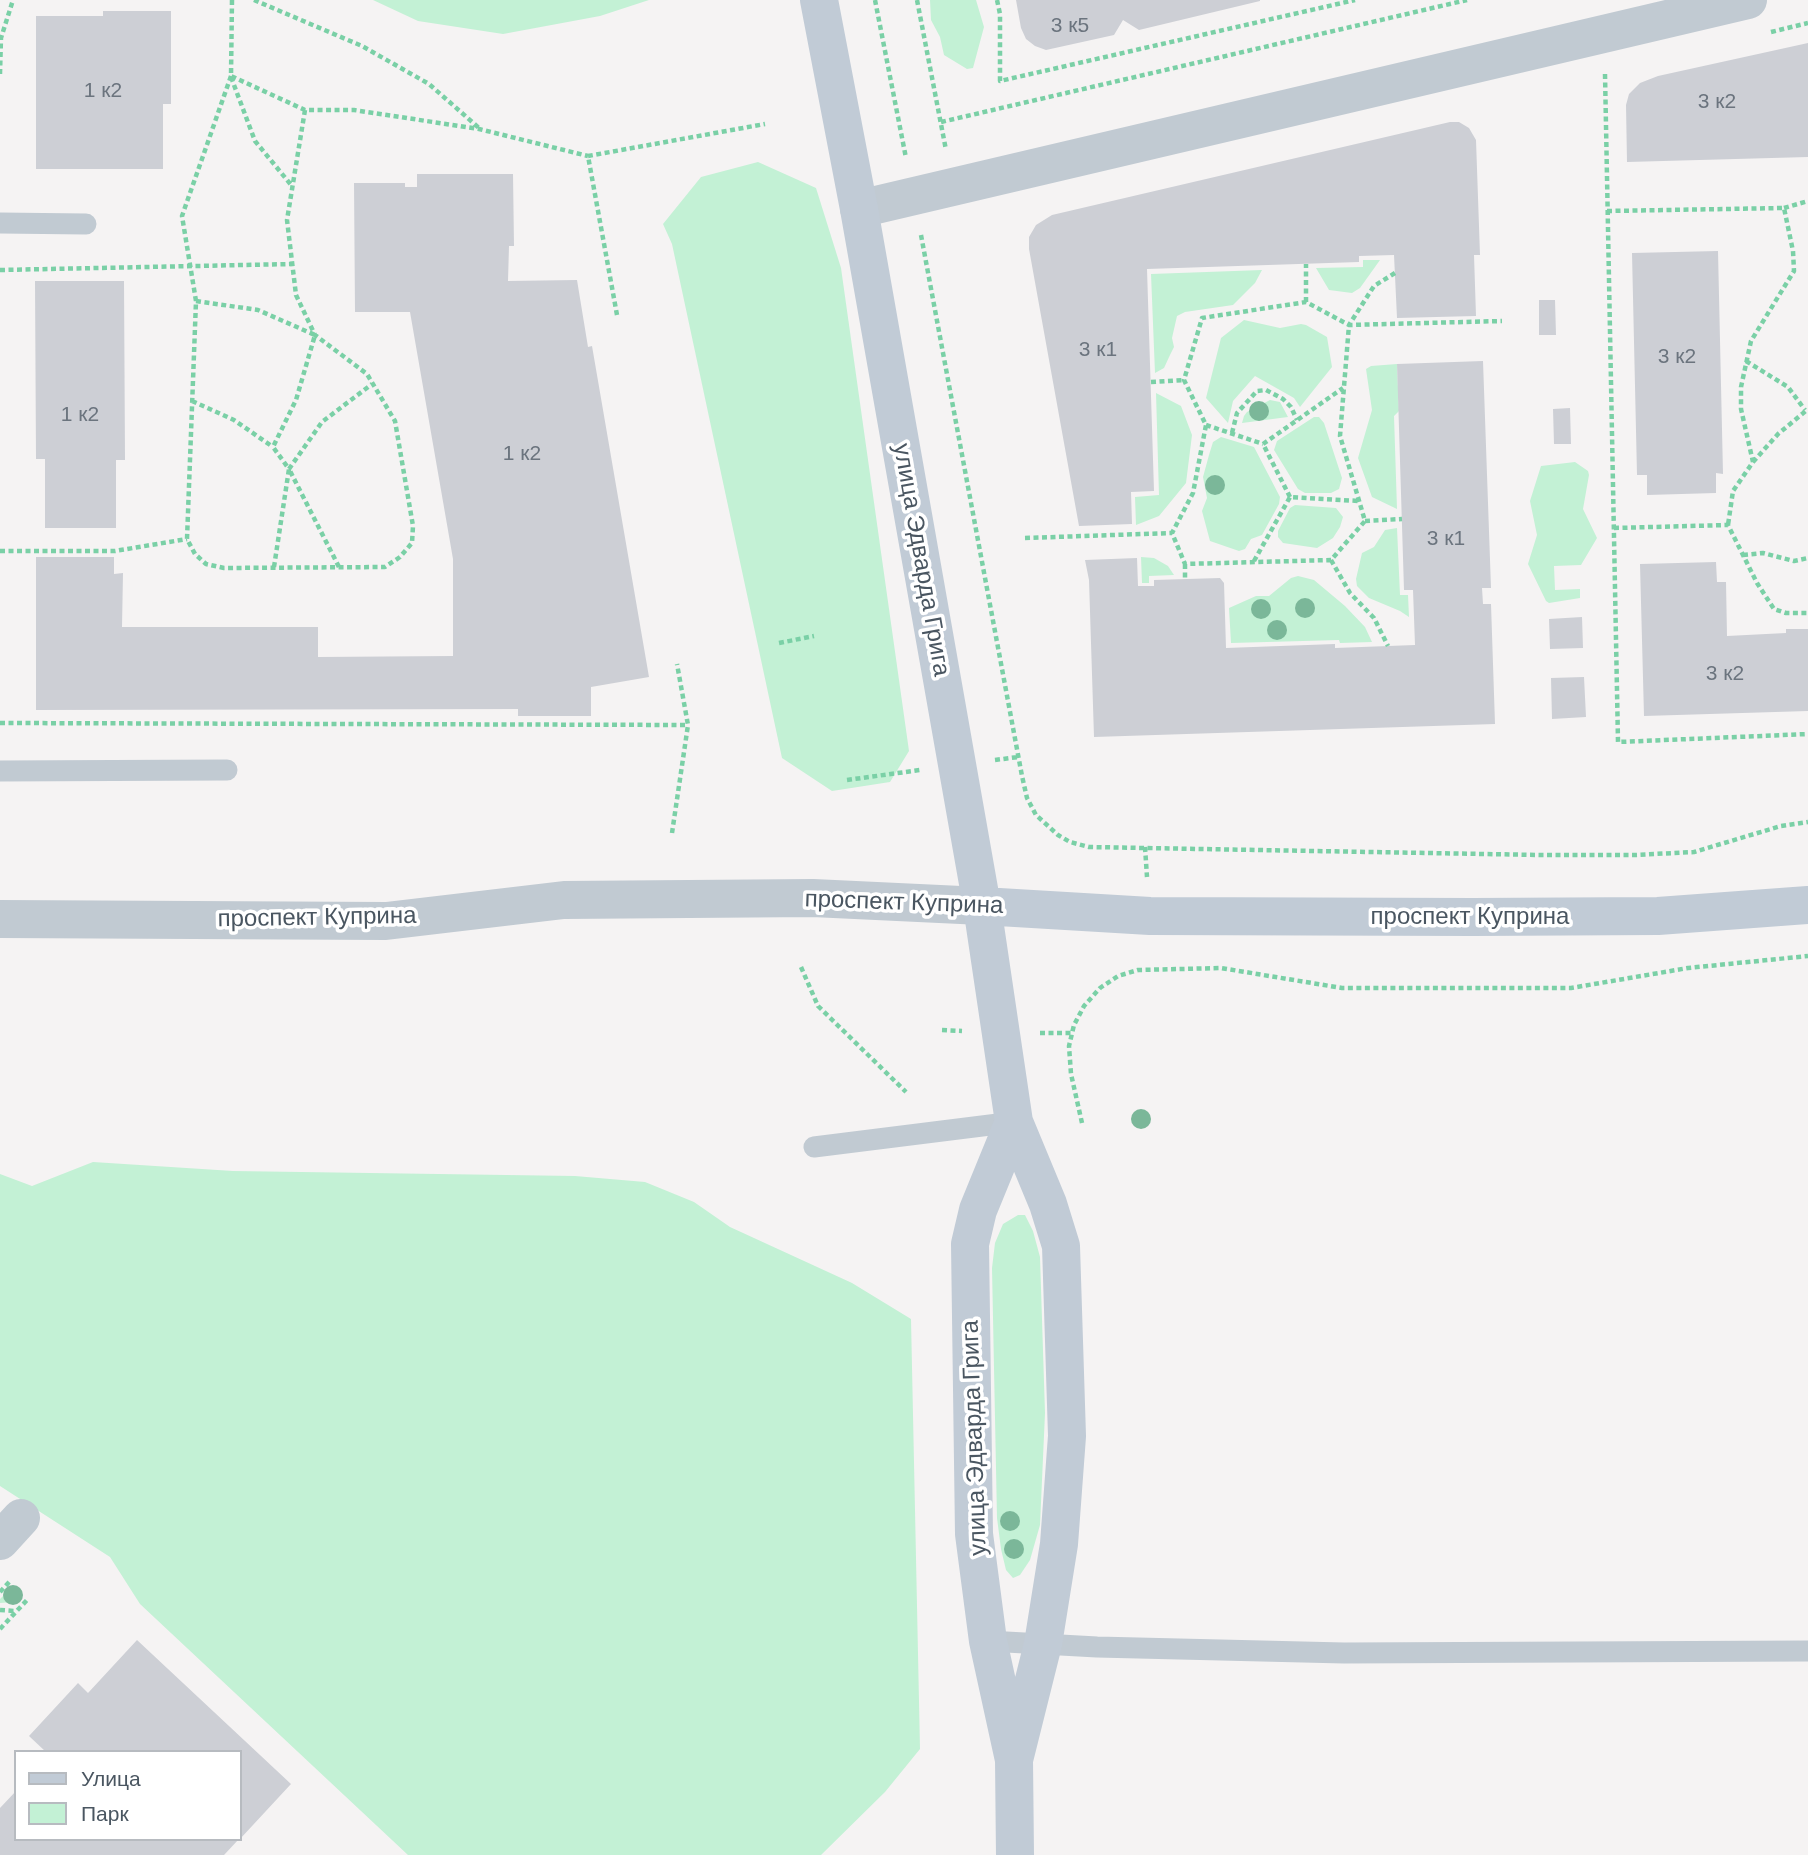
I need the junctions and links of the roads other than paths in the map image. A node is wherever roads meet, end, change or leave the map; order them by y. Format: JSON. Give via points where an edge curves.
{"nodes":[{"id":1,"x":819,"y":0,"type":"edge"},
{"id":2,"x":1748,"y":0,"type":"edge"},
{"id":3,"x":859,"y":209,"type":"junction"},
{"id":4,"x":0,"y":223,"type":"edge"},
{"id":5,"x":86,"y":224,"type":"dead end"},
{"id":6,"x":227,"y":770,"type":"dead end"},
{"id":7,"x":0,"y":771,"type":"edge"},
{"id":8,"x":1808,"y":905,"type":"edge"},
{"id":9,"x":982,"y":906,"type":"junction"},
{"id":10,"x":0,"y":919,"type":"edge"},
{"id":11,"x":1014,"y":1122,"type":"junction"},
{"id":12,"x":814,"y":1147,"type":"dead end"},
{"id":13,"x":988,"y":1641,"type":"junction"},
{"id":14,"x":1043,"y":1644,"type":"junction"},
{"id":15,"x":1808,"y":1651,"type":"edge"},
{"id":16,"x":1014,"y":1760,"type":"junction"},
{"id":17,"x":1015,"y":1855,"type":"edge"}],
"edges":[{"from":1,"to":3,"type":"street","name":"улица Эдварда Грига"},
{"from":2,"to":3,"type":"street"},
{"from":3,"to":9,"type":"street","name":"улица Эдварда Грига"},
{"from":4,"to":5,"type":"lane"},
{"from":6,"to":7,"type":"lane"},
{"from":8,"to":9,"type":"street","name":"проспект Куприна","via":[[1658,916],[1473,917],[1150,916]]},
{"from":9,"to":10,"type":"street","name":"проспект Куприна","via":[[813,898],[564,900],[386,921]]},
{"from":9,"to":11,"type":"street","name":"улица Эдварда Грига"},
{"from":11,"to":12,"type":"lane"},
{"from":11,"to":13,"type":"street","name":"улица Эдварда Грига","via":[[978,1210],[970,1244],[974,1534]]},
{"from":11,"to":14,"type":"street","name":"улица Эдварда Грига","via":[[1061,1246],[1067,1436],[1059,1544]]},
{"from":13,"to":14,"type":"lane"},
{"from":13,"to":16,"type":"street","name":"улица Эдварда Грига"},
{"from":14,"to":15,"type":"lane","via":[[1344,1653]]},
{"from":14,"to":16,"type":"street","name":"улица Эдварда Грига"},
{"from":16,"to":17,"type":"street","name":"улица Эдварда Грига"}]}
